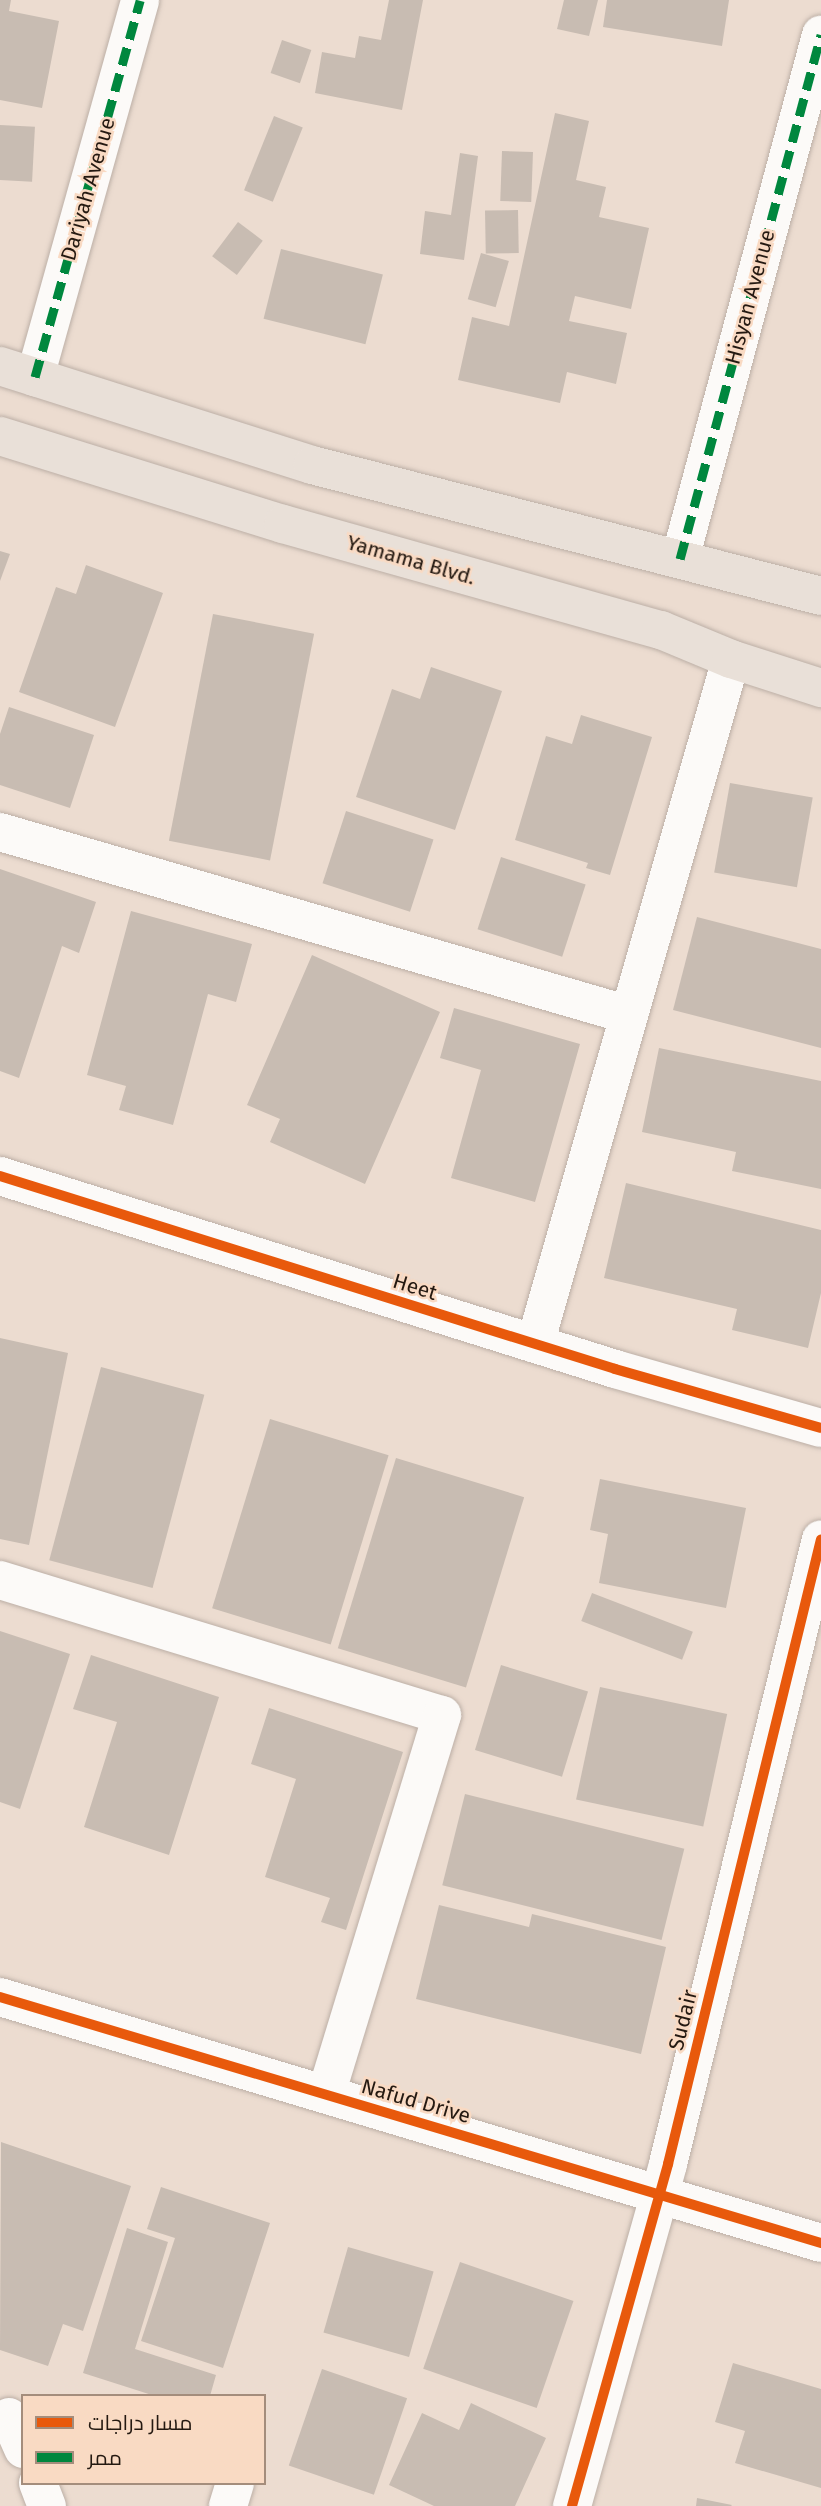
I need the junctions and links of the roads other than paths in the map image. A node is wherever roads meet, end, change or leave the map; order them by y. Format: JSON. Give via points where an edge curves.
{"nodes":[{"id":1,"x":140,"y":0,"type":"edge"},
{"id":2,"x":821,"y":34,"type":"edge"},
{"id":3,"x":18,"y":372,"type":"edge"},
{"id":4,"x":0,"y":436,"type":"edge"},
{"id":5,"x":680,"y":559,"type":"junction"},
{"id":6,"x":821,"y":596,"type":"edge"},
{"id":7,"x":731,"y":659,"type":"junction"},
{"id":8,"x":821,"y":688,"type":"edge"},
{"id":9,"x":0,"y":832,"type":"edge"},
{"id":10,"x":629,"y":1015,"type":"junction"},
{"id":11,"x":0,"y":1176,"type":"edge"},
{"id":12,"x":535,"y":1344,"type":"junction"},
{"id":13,"x":821,"y":1428,"type":"edge"},
{"id":14,"x":821,"y":1539,"type":"edge"},
{"id":15,"x":0,"y":1580,"type":"edge"},
{"id":16,"x":0,"y":1997,"type":"edge"},
{"id":17,"x":326,"y":2094,"type":"junction"},
{"id":18,"x":659,"y":2193,"type":"junction"},
{"id":19,"x":821,"y":2243,"type":"edge"},
{"id":20,"x":39,"y":2485,"type":"edge"},
{"id":21,"x":234,"y":2485,"type":"edge"},
{"id":22,"x":47,"y":2506,"type":"edge"},
{"id":23,"x":228,"y":2506,"type":"edge"},
{"id":24,"x":572,"y":2506,"type":"edge"}],
"edges":[{"from":1,"to":3,"type":"street","name":"Dariyah Avenue"},
{"from":2,"to":5,"type":"street","name":"Hisyan Avenue"},
{"from":3,"to":5,"type":"main road","via":[[312,465]]},
{"from":4,"to":7,"type":"main road","name":"Yamama Blvd.","via":[[284,524],[661,630]]},
{"from":5,"to":6,"type":"main road"},
{"from":7,"to":8,"type":"main road","name":"Yamama Blvd."},
{"from":7,"to":10,"type":"street"},
{"from":9,"to":10,"type":"street"},
{"from":10,"to":12,"type":"street"},
{"from":11,"to":12,"type":"street","name":"Heet"},
{"from":12,"to":13,"type":"street","name":"Heet"},
{"from":14,"to":18,"type":"street","name":"Sudair"},
{"from":15,"to":17,"type":"street","via":[[442,1715]]},
{"from":16,"to":17,"type":"street","name":"Nafud Drive"},
{"from":17,"to":18,"type":"street","name":"Nafud Drive"},
{"from":18,"to":19,"type":"street","name":"Nafud Drive"},
{"from":18,"to":24,"type":"street","name":"Sudair"},
{"from":20,"to":22,"type":"street"},
{"from":21,"to":23,"type":"street"}]}
